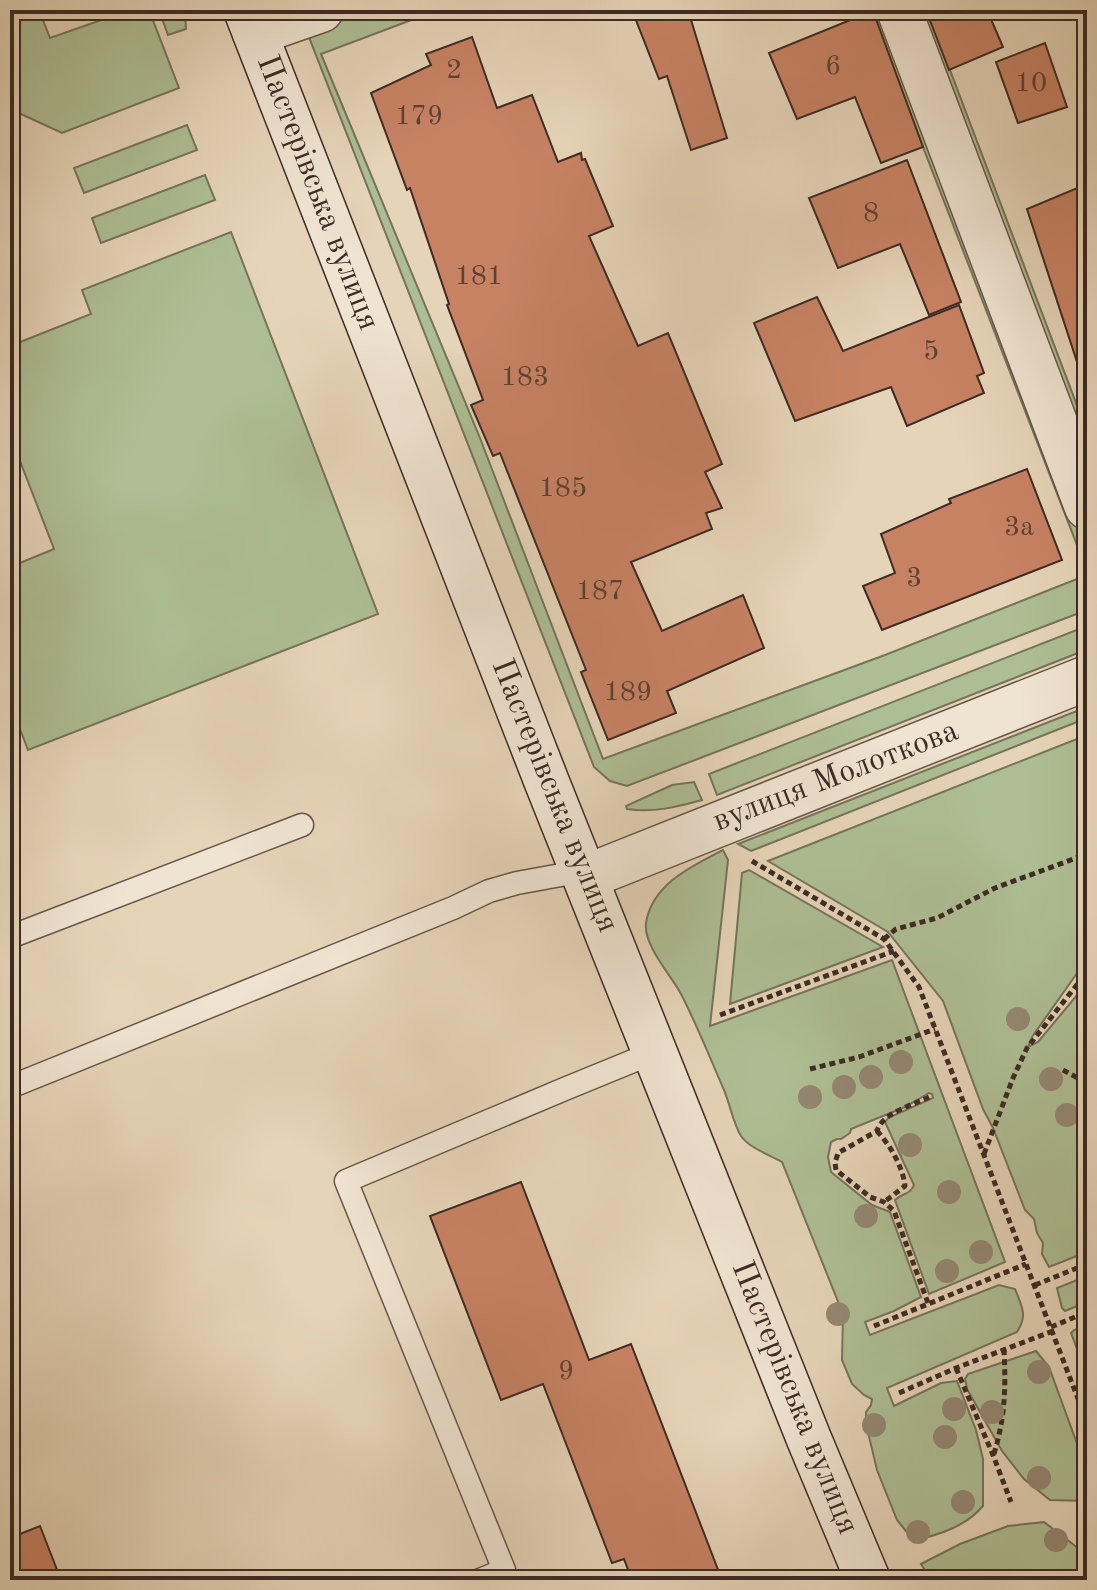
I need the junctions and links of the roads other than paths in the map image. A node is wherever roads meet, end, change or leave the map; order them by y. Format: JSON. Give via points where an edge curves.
{"nodes":[{"id":1,"x":321,"y":10,"type":"edge"},
{"id":2,"x":899,"y":10,"type":"edge"},
{"id":3,"x":250,"y":21,"type":"edge"},
{"id":4,"x":1087,"y":507,"type":"edge"},
{"id":5,"x":1087,"y":678,"type":"edge"},
{"id":6,"x":302,"y":825,"type":"dead end"},
{"id":7,"x":584,"y":874,"type":"junction"},
{"id":8,"x":10,"y":937,"type":"edge"},
{"id":9,"x":655,"y":1052,"type":"junction"},
{"id":10,"x":10,"y":1087,"type":"edge"},
{"id":11,"x":480,"y":1580,"type":"edge"},
{"id":12,"x":868,"y":1580,"type":"edge"}],
"edges":[{"from":1,"to":3,"type":"main road"},
{"from":2,"to":4,"type":"main road"},
{"from":3,"to":7,"type":"main road","name":"Пастерівська вулиця"},
{"from":5,"to":7,"type":"main road","name":"вулиця Молоткова"},
{"from":6,"to":8,"type":"lane"},
{"from":7,"to":9,"type":"main road","name":"Пастерівська вулиця"},
{"from":7,"to":10,"type":"lane","via":[[489,891]]},
{"from":9,"to":11,"type":"lane","via":[[346,1181],[504,1570]]},
{"from":9,"to":12,"type":"main road","name":"Пастерівська вулиця"}]}
